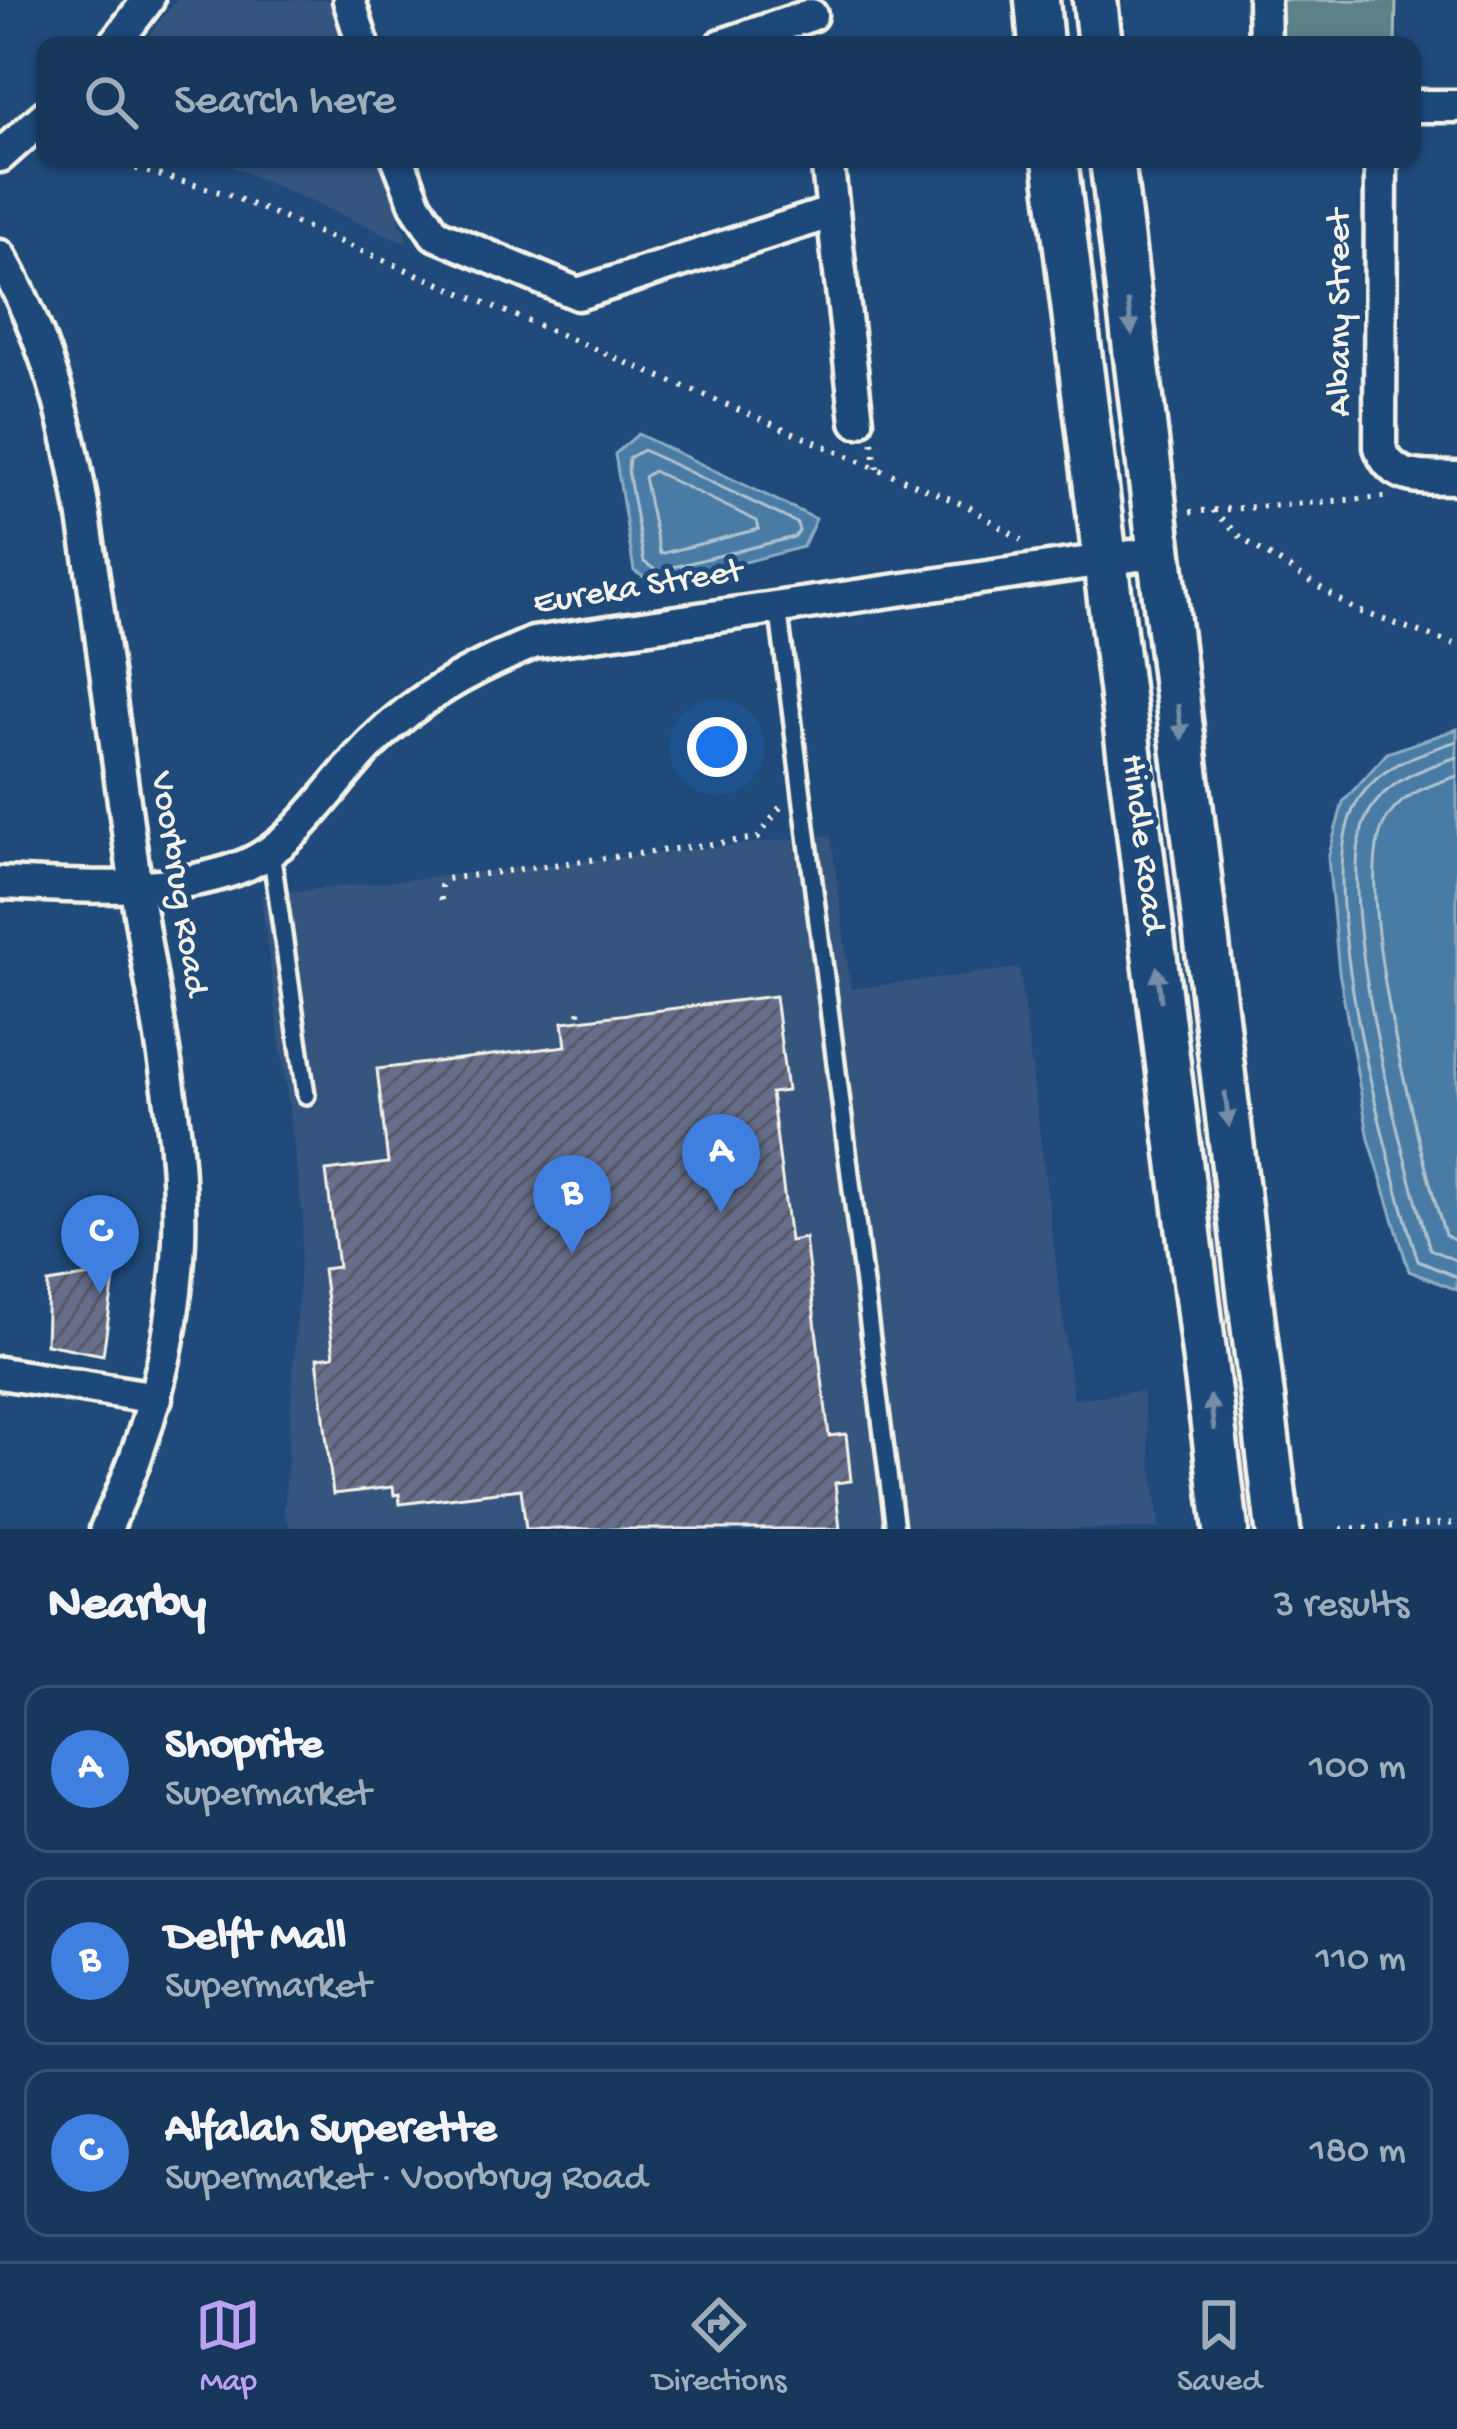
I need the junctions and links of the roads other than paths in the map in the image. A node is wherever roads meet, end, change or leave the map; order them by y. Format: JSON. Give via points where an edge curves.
{"nodes":[{"id":1,"x":148,"y":0,"type":"edge"},
{"id":2,"x":350,"y":0,"type":"edge"},
{"id":3,"x":1037,"y":0,"type":"edge"},
{"id":4,"x":1095,"y":0,"type":"edge"},
{"id":5,"x":1264,"y":0,"type":"edge"},
{"id":6,"x":812,"y":20,"type":"edge"},
{"id":7,"x":121,"y":36,"type":"edge"},
{"id":8,"x":360,"y":36,"type":"edge"},
{"id":9,"x":754,"y":36,"type":"edge"},
{"id":10,"x":1040,"y":36,"type":"edge"},
{"id":11,"x":1099,"y":36,"type":"edge"},
{"id":12,"x":1265,"y":36,"type":"edge"},
{"id":13,"x":1421,"y":106,"type":"edge"},
{"id":14,"x":1457,"y":106,"type":"edge"},
{"id":15,"x":36,"y":124,"type":"edge"},
{"id":16,"x":0,"y":156,"type":"edge"},
{"id":17,"x":402,"y":168,"type":"edge"},
{"id":18,"x":828,"y":168,"type":"edge"},
{"id":19,"x":1056,"y":168,"type":"edge"},
{"id":20,"x":1113,"y":168,"type":"edge"},
{"id":21,"x":1381,"y":168,"type":"edge"},
{"id":22,"x":833,"y":212,"type":"junction"},
{"id":23,"x":0,"y":256,"type":"edge"},
{"id":24,"x":857,"y":421,"type":"dead end"},
{"id":25,"x":1457,"y":478,"type":"edge"},
{"id":26,"x":1159,"y":553,"type":"junction"},
{"id":27,"x":1106,"y":560,"type":"junction"},
{"id":28,"x":778,"y":606,"type":"junction"},
{"id":29,"x":271,"y":851,"type":"junction"},
{"id":30,"x":0,"y":884,"type":"edge"},
{"id":31,"x":136,"y":888,"type":"junction"},
{"id":32,"x":306,"y":1095,"type":"dead end"},
{"id":33,"x":0,"y":1373,"type":"edge"},
{"id":34,"x":156,"y":1398,"type":"junction"},
{"id":35,"x":1224,"y":1524,"type":"edge"},
{"id":36,"x":106,"y":1529,"type":"edge"},
{"id":37,"x":895,"y":1529,"type":"edge"},
{"id":38,"x":1279,"y":1529,"type":"edge"}],
"edges":[{"from":1,"to":7,"type":"street"},
{"from":2,"to":8,"type":"street"},
{"from":3,"to":10,"type":"main road"},
{"from":4,"to":11,"type":"main road"},
{"from":5,"to":12,"type":"street"},
{"from":6,"to":9,"type":"street"},
{"from":13,"to":14,"type":"street"},
{"from":15,"to":16,"type":"street"},
{"from":17,"to":22,"type":"street","via":[[435,234],[578,294]]},
{"from":18,"to":22,"type":"street"},
{"from":19,"to":27,"type":"main road","name":"Hindle Road"},
{"from":20,"to":26,"type":"main road","name":"Hindle Road","one_way":true},
{"from":21,"to":25,"type":"street","name":"Albany Street","via":[[1380,447],[1399,473]]},
{"from":22,"to":24,"type":"street"},
{"from":23,"to":31,"type":"street","name":"Voorbrug Road","via":[[44,348],[73,445]]},
{"from":26,"to":27,"type":"street","name":"Eureka Street"},
{"from":26,"to":38,"type":"main road","name":"Hindle Road","one_way":true},
{"from":27,"to":28,"type":"street","name":"Eureka Street"},
{"from":35,"to":27,"type":"main road","name":"Hindle Road","one_way":true},
{"from":28,"to":29,"type":"street","name":"Eureka Street","via":[[533,644],[474,667],[399,718]]},
{"from":28,"to":37,"type":"lane"},
{"from":29,"to":31,"type":"street","name":"Eureka Street","via":[[244,866]]},
{"from":29,"to":32,"type":"lane"},
{"from":30,"to":31,"type":"street","name":"Eureka Street"},
{"from":31,"to":34,"type":"street","name":"Voorbrug Road","via":[[179,1170],[175,1296]]},
{"from":33,"to":34,"type":"street"},
{"from":34,"to":36,"type":"street","name":"Voorbrug Road"}]}
